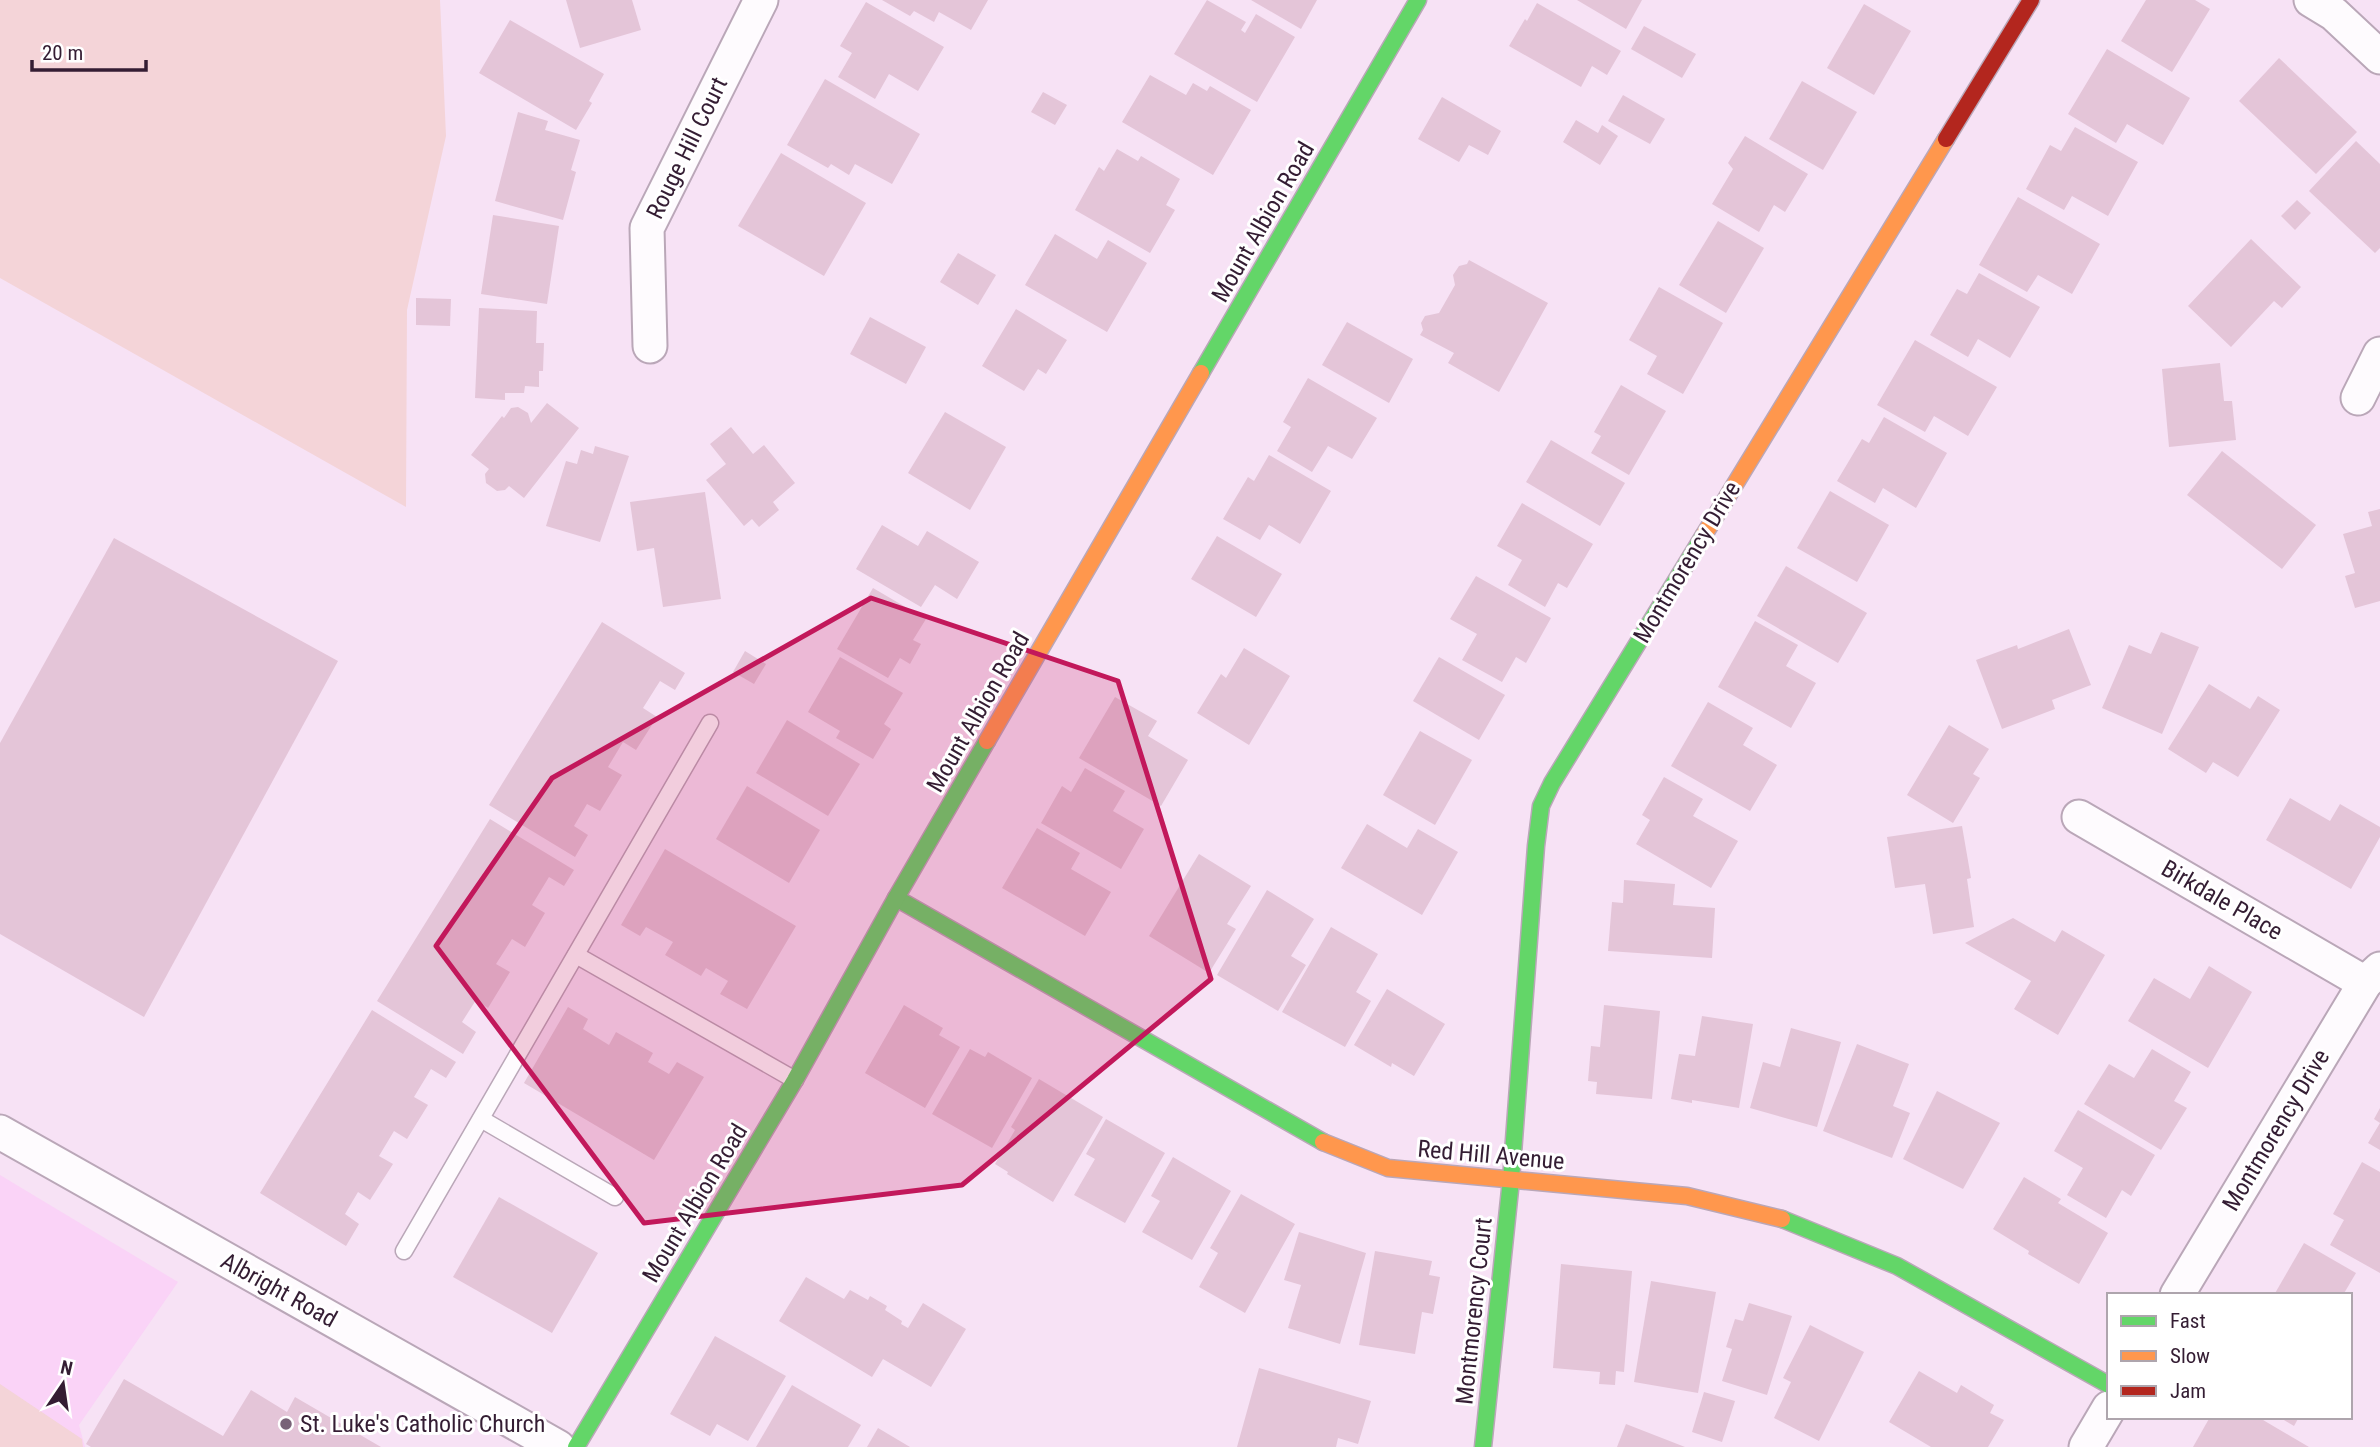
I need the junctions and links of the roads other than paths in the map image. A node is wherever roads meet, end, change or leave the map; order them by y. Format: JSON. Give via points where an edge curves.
{"nodes":[{"id":1,"x":761,"y":0,"type":"edge"},
{"id":2,"x":1418,"y":0,"type":"edge"},
{"id":3,"x":2031,"y":0,"type":"edge"},
{"id":4,"x":2311,"y":0,"type":"edge"},
{"id":5,"x":2380,"y":57,"type":"edge"},
{"id":6,"x":650,"y":346,"type":"dead end"},
{"id":7,"x":2380,"y":354,"type":"edge"},
{"id":8,"x":2358,"y":398,"type":"dead end"},
{"id":9,"x":710,"y":723,"type":"dead end"},
{"id":10,"x":2079,"y":817,"type":"dead end"},
{"id":11,"x":896,"y":898,"type":"junction"},
{"id":12,"x":576,"y":955,"type":"junction"},
{"id":13,"x":2372,"y":976,"type":"edge"},
{"id":14,"x":795,"y":1080,"type":"junction"},
{"id":15,"x":481,"y":1119,"type":"junction"},
{"id":16,"x":0,"y":1132,"type":"edge"},
{"id":17,"x":1511,"y":1180,"type":"junction"},
{"id":18,"x":615,"y":1197,"type":"dead end"},
{"id":19,"x":404,"y":1251,"type":"dead end"},
{"id":20,"x":2178,"y":1293,"type":"edge"},
{"id":21,"x":2107,"y":1384,"type":"edge"},
{"id":22,"x":2107,"y":1411,"type":"edge"},
{"id":23,"x":558,"y":1447,"type":"edge"},
{"id":24,"x":576,"y":1447,"type":"edge"},
{"id":25,"x":1483,"y":1447,"type":"edge"},
{"id":26,"x":2086,"y":1447,"type":"edge"}],
"edges":[{"from":1,"to":6,"type":"street","name":"Rouge Hill Court","via":[[647,228]]},
{"from":2,"to":11,"type":"street","name":"Mount Albion Road"},
{"from":3,"to":17,"type":"street","name":"Montmorency Drive","via":[[1541,806]]},
{"from":4,"to":5,"type":"street"},
{"from":7,"to":8,"type":"street"},
{"from":9,"to":12,"type":"lane"},
{"from":10,"to":13,"type":"street","name":"Birkdale Place"},
{"from":11,"to":14,"type":"street","name":"Mount Albion Road"},
{"from":11,"to":17,"type":"street","name":"Red Hill Avenue","via":[[1313,1138],[1388,1168]]},
{"from":12,"to":14,"type":"lane"},
{"from":12,"to":15,"type":"lane"},
{"from":13,"to":20,"type":"street","name":"Montmorency Drive"},
{"from":14,"to":24,"type":"street","name":"Mount Albion Road"},
{"from":15,"to":18,"type":"lane"},
{"from":15,"to":19,"type":"lane"},
{"from":16,"to":23,"type":"street","name":"Albright Road"},
{"from":17,"to":21,"type":"street","name":"Red Hill Avenue","via":[[1687,1196],[1786,1220],[1897,1266]]},
{"from":17,"to":25,"type":"street","name":"Montmorency Court"},
{"from":22,"to":26,"type":"street"}]}
